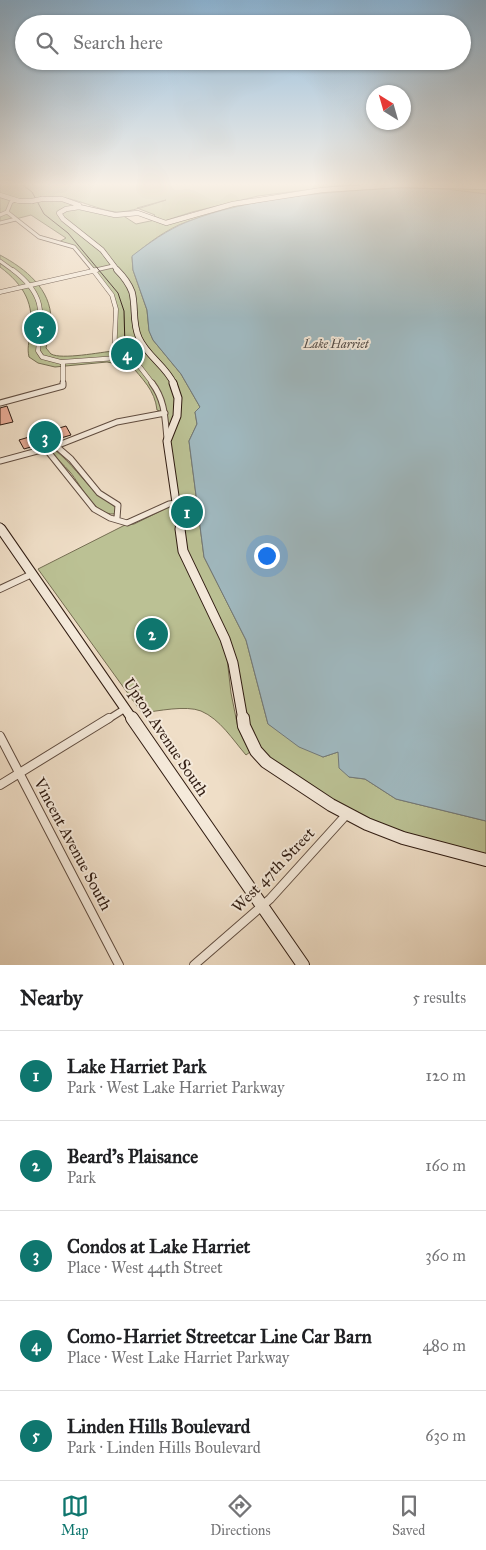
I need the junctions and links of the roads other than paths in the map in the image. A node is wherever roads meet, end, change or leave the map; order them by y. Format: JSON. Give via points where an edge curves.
{"nodes":[{"id":1,"x":28,"y":228,"type":"edge"},
{"id":2,"x":75,"y":228,"type":"edge"},
{"id":3,"x":0,"y":261,"type":"edge"},
{"id":4,"x":113,"y":266,"type":"junction"},
{"id":5,"x":94,"y":270,"type":"junction"},
{"id":6,"x":30,"y":285,"type":"junction"},
{"id":7,"x":0,"y":292,"type":"edge"},
{"id":8,"x":116,"y":357,"type":"junction"},
{"id":9,"x":63,"y":362,"type":"junction"},
{"id":10,"x":0,"y":403,"type":"edge"},
{"id":11,"x":165,"y":413,"type":"junction"},
{"id":12,"x":167,"y":441,"type":"junction"},
{"id":13,"x":56,"y":446,"type":"junction"},
{"id":14,"x":46,"y":449,"type":"junction"},
{"id":15,"x":0,"y":461,"type":"edge"},
{"id":16,"x":176,"y":504,"type":"junction"},
{"id":17,"x":117,"y":518,"type":"junction"},
{"id":18,"x":0,"y":527,"type":"edge"},
{"id":19,"x":32,"y":574,"type":"junction"},
{"id":20,"x":0,"y":589,"type":"edge"},
{"id":21,"x":126,"y":707,"type":"junction"},
{"id":22,"x":0,"y":736,"type":"edge"},
{"id":23,"x":19,"y":773,"type":"junction"},
{"id":24,"x":0,"y":785,"type":"edge"},
{"id":25,"x":347,"y":814,"type":"junction"},
{"id":26,"x":486,"y":860,"type":"edge"},
{"id":27,"x":262,"y":906,"type":"junction"},
{"id":28,"x":119,"y":965,"type":"edge"},
{"id":29,"x":194,"y":965,"type":"edge"},
{"id":30,"x":303,"y":965,"type":"edge"}],
"edges":[{"from":1,"to":5,"type":"street","via":[[39,237],[71,246]]},
{"from":2,"to":4,"type":"street","via":[[107,255]]},
{"from":3,"to":6,"type":"street"},
{"from":4,"to":5,"type":"street"},
{"from":4,"to":12,"type":"street","via":[[130,287],[138,338],[168,373],[176,391],[178,416]]},
{"from":5,"to":6,"type":"street"},
{"from":5,"to":8,"type":"street","via":[[114,302]]},
{"from":6,"to":7,"type":"street"},
{"from":6,"to":9,"type":"street","via":[[42,318],[39,354],[47,360]]},
{"from":8,"to":9,"type":"street"},
{"from":8,"to":11,"type":"street","bridge":true,"via":[[140,367],[158,389]]},
{"from":9,"to":10,"type":"street","via":[[63,386]]},
{"from":11,"to":12,"type":"street"},
{"from":11,"to":13,"type":"street","via":[[117,422]]},
{"from":12,"to":16,"type":"street"},
{"from":13,"to":14,"type":"street"},
{"from":13,"to":17,"type":"street","via":[[99,493],[118,505]]},
{"from":14,"to":15,"type":"street"},
{"from":14,"to":17,"type":"street","via":[[94,509]]},
{"from":16,"to":17,"type":"street","via":[[169,504],[127,523]]},
{"from":16,"to":25,"type":"street","via":[[183,551],[233,662],[239,707],[248,738],[266,762]]},
{"from":18,"to":19,"type":"street","name":"Upton Avenue South"},
{"from":19,"to":20,"type":"street"},
{"from":19,"to":21,"type":"street","name":"Upton Avenue South"},
{"from":21,"to":23,"type":"street"},
{"from":21,"to":27,"type":"street","name":"Upton Avenue South"},
{"from":22,"to":23,"type":"street","name":"Vincent Avenue South"},
{"from":23,"to":24,"type":"street"},
{"from":23,"to":28,"type":"street","name":"Vincent Avenue South"},
{"from":25,"to":26,"type":"street","via":[[386,832]]},
{"from":25,"to":27,"type":"street","name":"West 47th Street"},
{"from":27,"to":29,"type":"street","name":"West 47th Street"},
{"from":27,"to":30,"type":"street","name":"Upton Avenue South"}]}
